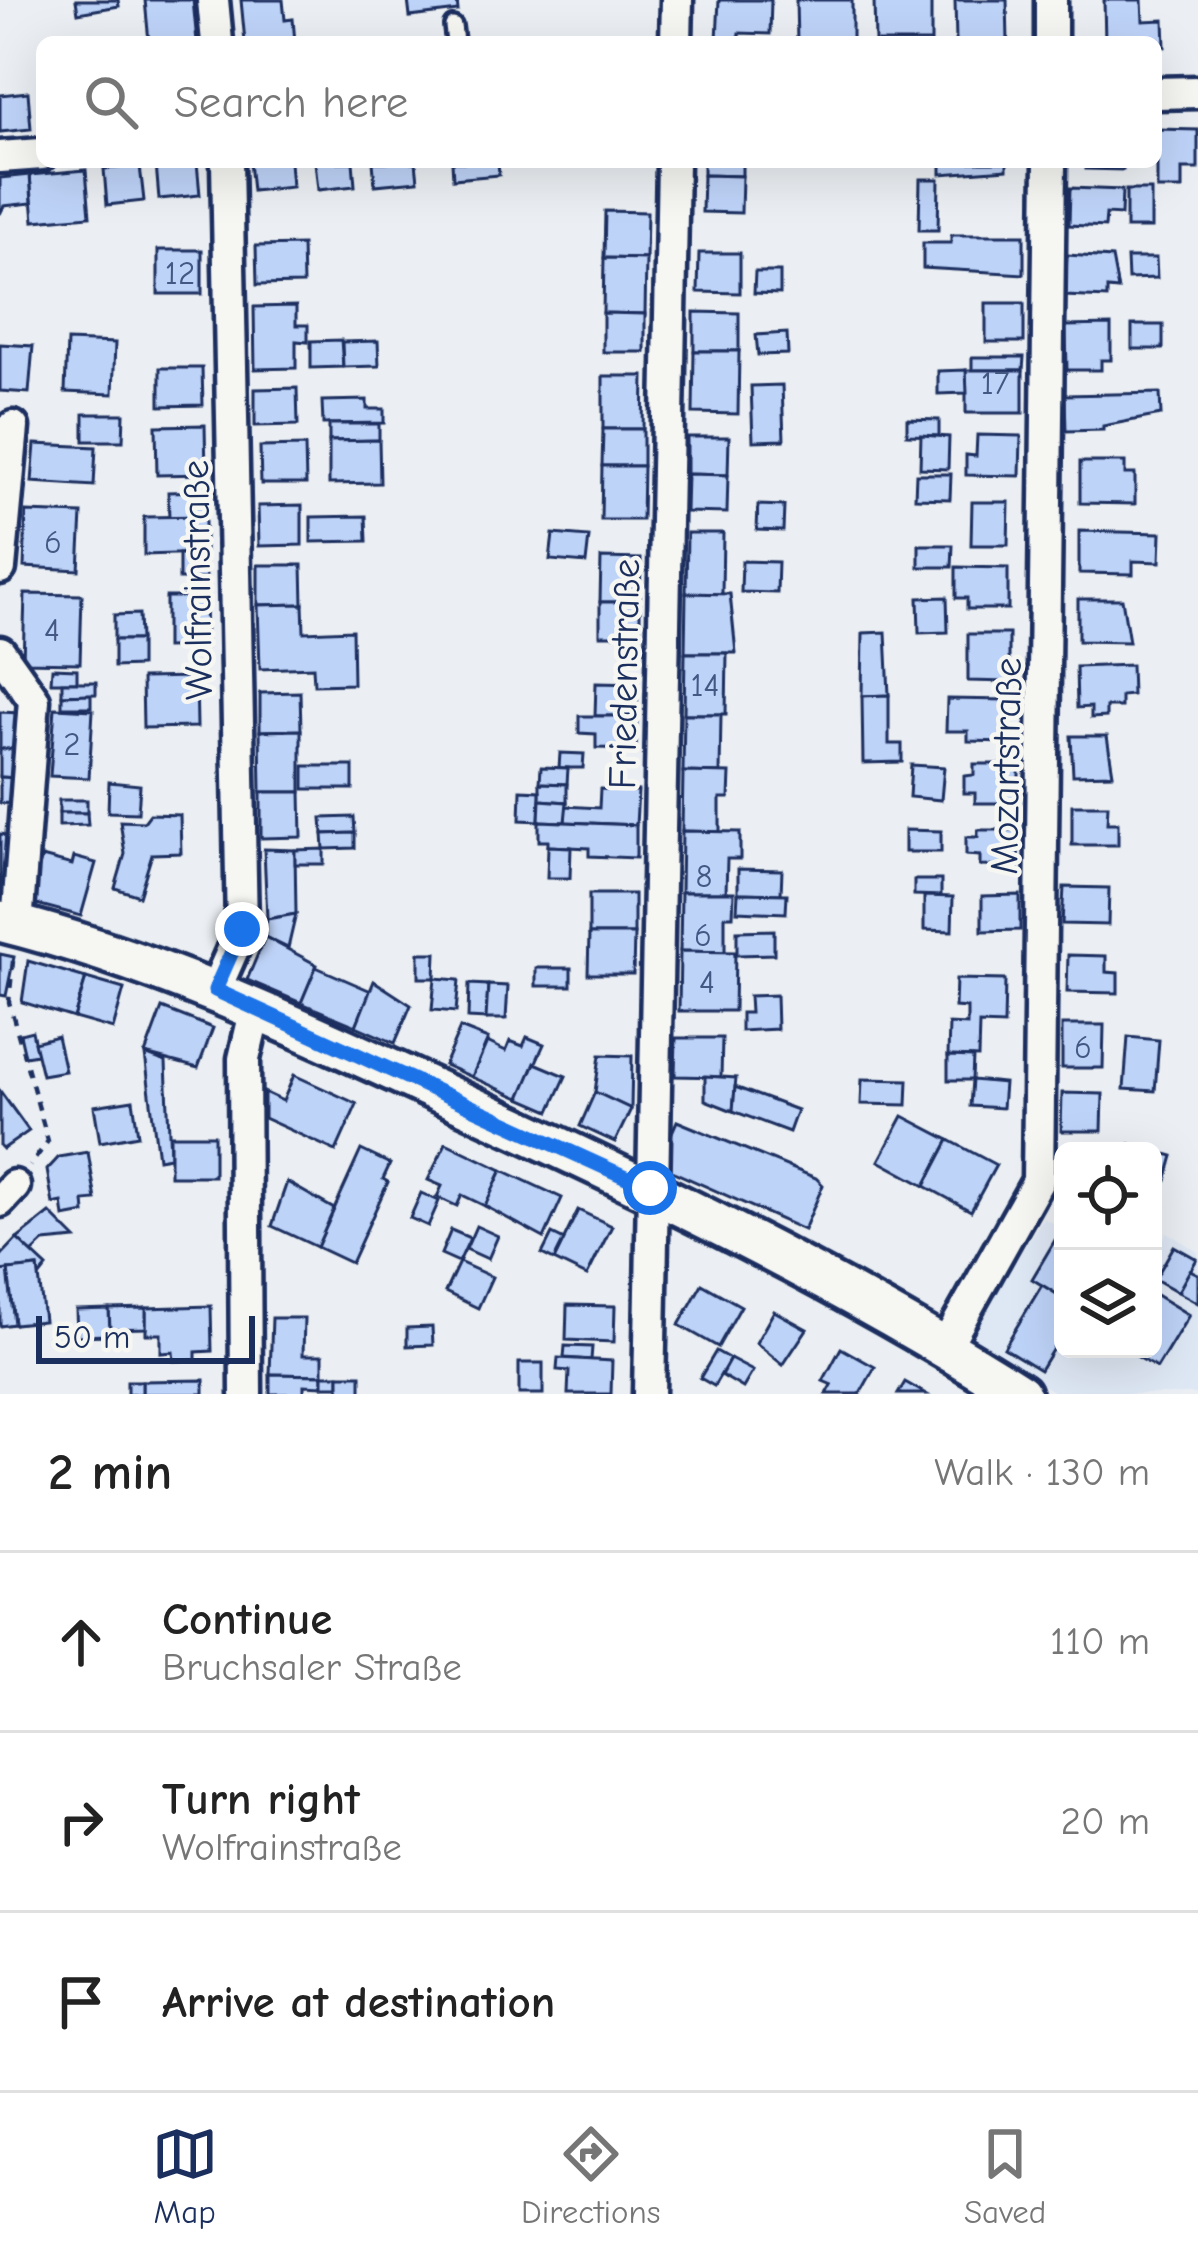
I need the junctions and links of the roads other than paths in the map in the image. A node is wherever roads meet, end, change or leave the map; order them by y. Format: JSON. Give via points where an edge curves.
{"nodes":[{"id":1,"x":213,"y":0,"type":"edge"},
{"id":2,"x":677,"y":0,"type":"edge"},
{"id":3,"x":1051,"y":0,"type":"edge"},
{"id":4,"x":216,"y":36,"type":"edge"},
{"id":5,"x":676,"y":36,"type":"edge"},
{"id":6,"x":1051,"y":36,"type":"edge"},
{"id":7,"x":1198,"y":92,"type":"edge"},
{"id":8,"x":1162,"y":93,"type":"edge"},
{"id":9,"x":36,"y":155,"type":"edge"},
{"id":10,"x":0,"y":158,"type":"edge"},
{"id":11,"x":226,"y":168,"type":"edge"},
{"id":12,"x":673,"y":168,"type":"edge"},
{"id":13,"x":1050,"y":168,"type":"edge"},
{"id":14,"x":13,"y":427,"type":"dead end"},
{"id":15,"x":0,"y":568,"type":"edge"},
{"id":16,"x":0,"y":652,"type":"edge"},
{"id":17,"x":8,"y":923,"type":"edge"},
{"id":18,"x":215,"y":990,"type":"junction"},
{"id":19,"x":256,"y":1008,"type":"junction"},
{"id":20,"x":650,"y":1188,"type":"junction"},
{"id":21,"x":945,"y":1347,"type":"junction"},
{"id":22,"x":246,"y":1394,"type":"edge"},
{"id":23,"x":649,"y":1394,"type":"edge"},
{"id":24,"x":1020,"y":1394,"type":"edge"}],
"edges":[{"from":1,"to":4,"type":"street"},
{"from":2,"to":5,"type":"street"},
{"from":3,"to":6,"type":"street"},
{"from":7,"to":8,"type":"street"},
{"from":9,"to":10,"type":"street"},
{"from":11,"to":18,"type":"street","name":"Wolfrainstraße","via":[[242,929]]},
{"from":12,"to":20,"type":"street","name":"Friedenstraße"},
{"from":13,"to":21,"type":"street","name":"Mozartstraße","via":[[1038,1181]]},
{"from":14,"to":15,"type":"street"},
{"from":16,"to":17,"type":"street","via":[[34,700]]},
{"from":17,"to":18,"type":"street"},
{"from":18,"to":19,"type":"street"},
{"from":19,"to":20,"type":"street"},
{"from":19,"to":22,"type":"street","via":[[244,1059]]},
{"from":20,"to":21,"type":"street"},
{"from":20,"to":23,"type":"street","name":"Friedenstraße"},
{"from":21,"to":24,"type":"street"}]}
